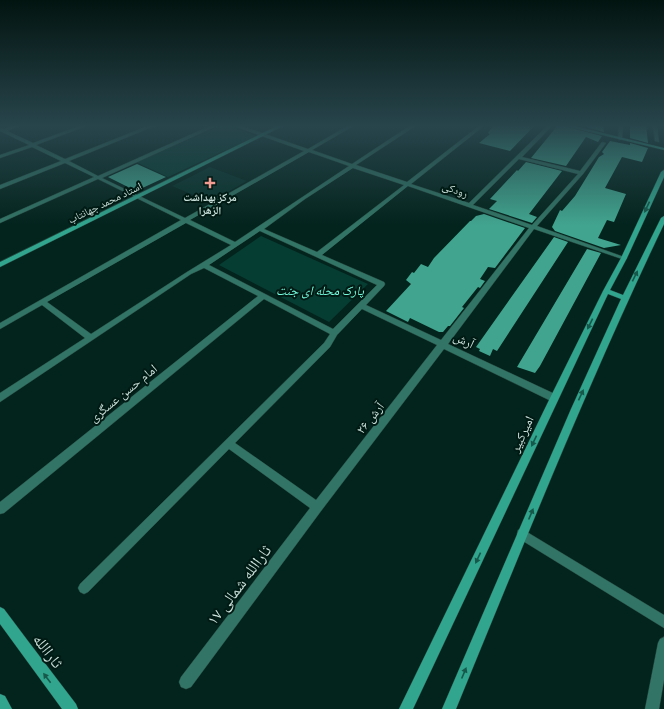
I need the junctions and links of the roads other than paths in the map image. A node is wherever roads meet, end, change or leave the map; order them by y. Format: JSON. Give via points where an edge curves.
{"nodes":[{"id":1,"x":60,"y":158,"type":"edge"},
{"id":2,"x":73,"y":158,"type":"edge"},
{"id":3,"x":143,"y":158,"type":"edge"},
{"id":4,"x":217,"y":158,"type":"edge"},
{"id":5,"x":296,"y":158,"type":"edge"},
{"id":6,"x":330,"y":158,"type":"edge"},
{"id":7,"x":366,"y":158,"type":"edge"},
{"id":8,"x":442,"y":158,"type":"edge"},
{"id":9,"x":517,"y":158,"type":"edge"},
{"id":10,"x":522,"y":158,"type":"edge"},
{"id":11,"x":592,"y":158,"type":"edge"},
{"id":12,"x":66,"y":161,"type":"junction"},
{"id":13,"x":354,"y":166,"type":"junction"},
{"id":14,"x":664,"y":172,"type":"edge"},
{"id":15,"x":581,"y":173,"type":"junction"},
{"id":16,"x":100,"y":177,"type":"junction"},
{"id":17,"x":409,"y":184,"type":"junction"},
{"id":18,"x":0,"y":187,"type":"edge"},
{"id":19,"x":140,"y":197,"type":"junction"},
{"id":20,"x":470,"y":205,"type":"junction"},
{"id":21,"x":663,"y":220,"type":"edge"},
{"id":22,"x":0,"y":221,"type":"edge"},
{"id":23,"x":186,"y":221,"type":"junction"},
{"id":24,"x":533,"y":227,"type":"junction"},
{"id":25,"x":260,"y":229,"type":"junction"},
{"id":26,"x":235,"y":245,"type":"junction"},
{"id":27,"x":318,"y":254,"type":"junction"},
{"id":28,"x":624,"y":258,"type":"junction"},
{"id":29,"x":0,"y":265,"type":"edge"},
{"id":30,"x":204,"y":266,"type":"junction"},
{"id":31,"x":606,"y":291,"type":"junction"},
{"id":32,"x":263,"y":296,"type":"junction"},
{"id":33,"x":625,"y":298,"type":"junction"},
{"id":34,"x":42,"y":302,"type":"junction"},
{"id":35,"x":362,"y":306,"type":"junction"},
{"id":36,"x":0,"y":326,"type":"edge"},
{"id":37,"x":334,"y":333,"type":"junction"},
{"id":38,"x":90,"y":337,"type":"junction"},
{"id":39,"x":444,"y":345,"type":"junction"},
{"id":40,"x":0,"y":398,"type":"edge"},
{"id":41,"x":554,"y":398,"type":"junction"},
{"id":42,"x":228,"y":443,"type":"junction"},
{"id":43,"x":317,"y":507,"type":"junction"},
{"id":44,"x":0,"y":509,"type":"edge"},
{"id":45,"x":522,"y":534,"type":"junction"},
{"id":46,"x":84,"y":588,"type":"dead end"},
{"id":47,"x":0,"y":613,"type":"edge"},
{"id":48,"x":664,"y":622,"type":"edge"},
{"id":49,"x":664,"y":643,"type":"edge"},
{"id":50,"x":186,"y":682,"type":"dead end"},
{"id":51,"x":0,"y":701,"type":"edge"},
{"id":52,"x":5,"y":709,"type":"edge"},
{"id":53,"x":71,"y":709,"type":"edge"},
{"id":54,"x":406,"y":709,"type":"edge"},
{"id":55,"x":449,"y":709,"type":"edge"},
{"id":56,"x":652,"y":709,"type":"edge"}],
"edges":[{"from":1,"to":12,"type":"street"},
{"from":2,"to":12,"type":"street"},
{"from":3,"to":16,"type":"street"},
{"from":4,"to":19,"type":"street","name":"استاد محمد جهانتاب"},
{"from":5,"to":23,"type":"street"},
{"from":6,"to":13,"type":"street","name":"رودکی"},
{"from":7,"to":13,"type":"street"},
{"from":8,"to":17,"type":"street"},
{"from":9,"to":20,"type":"street"},
{"from":10,"to":15,"type":"street"},
{"from":11,"to":15,"type":"street","name":"آرش ۲۶"},
{"from":12,"to":16,"type":"street"},
{"from":12,"to":18,"type":"street"},
{"from":13,"to":17,"type":"street","name":"رودکی"},
{"from":13,"to":25,"type":"street"},
{"from":14,"to":28,"type":"street","name":"امیرکبیر","one_way":true},
{"from":15,"to":24,"type":"street","name":"آرش ۲۶"},
{"from":16,"to":19,"type":"street"},
{"from":16,"to":22,"type":"street"},
{"from":17,"to":20,"type":"street","name":"رودکی"},
{"from":17,"to":27,"type":"street"},
{"from":19,"to":23,"type":"street"},
{"from":19,"to":29,"type":"street","name":"استاد محمد جهانتاب"},
{"from":20,"to":24,"type":"street","name":"رودکی"},
{"from":33,"to":21,"type":"street","one_way":true},
{"from":23,"to":26,"type":"street"},
{"from":23,"to":34,"type":"street"},
{"from":24,"to":28,"type":"street","name":"رودکی"},
{"from":24,"to":39,"type":"street","name":"آرش ۲۶"},
{"from":25,"to":26,"type":"street"},
{"from":25,"to":27,"type":"street"},
{"from":26,"to":30,"type":"street"},
{"from":27,"to":35,"type":"street","via":[[382,284]]},
{"from":28,"to":31,"type":"street","name":"امیرکبیر"},
{"from":30,"to":32,"type":"street"},
{"from":30,"to":38,"type":"street"},
{"from":31,"to":33,"type":"street"},
{"from":31,"to":41,"type":"street","name":"امیرکبیر","one_way":true},
{"from":32,"to":37,"type":"street"},
{"from":32,"to":44,"type":"street","name":"امام حسن عسگری"},
{"from":45,"to":33,"type":"street","one_way":true},
{"from":34,"to":36,"type":"street"},
{"from":34,"to":38,"type":"street"},
{"from":35,"to":37,"type":"street"},
{"from":35,"to":39,"type":"street","name":"آرش"},
{"from":37,"to":42,"type":"street","via":[[327,345]]},
{"from":38,"to":40,"type":"street"},
{"from":39,"to":41,"type":"street","name":"آرش"},
{"from":39,"to":43,"type":"street","name":"آرش ۲۶"},
{"from":41,"to":54,"type":"street","name":"امیرکبیر","one_way":true},
{"from":42,"to":43,"type":"street"},
{"from":42,"to":46,"type":"street"},
{"from":43,"to":50,"type":"street","name":"ثاراالله شمالی ۱۷"},
{"from":45,"to":48,"type":"street"},
{"from":55,"to":45,"type":"street","one_way":true},
{"from":53,"to":47,"type":"street","name":"ثاراالله","one_way":true},
{"from":49,"to":56,"type":"street"},
{"from":51,"to":52,"type":"street"}]}
